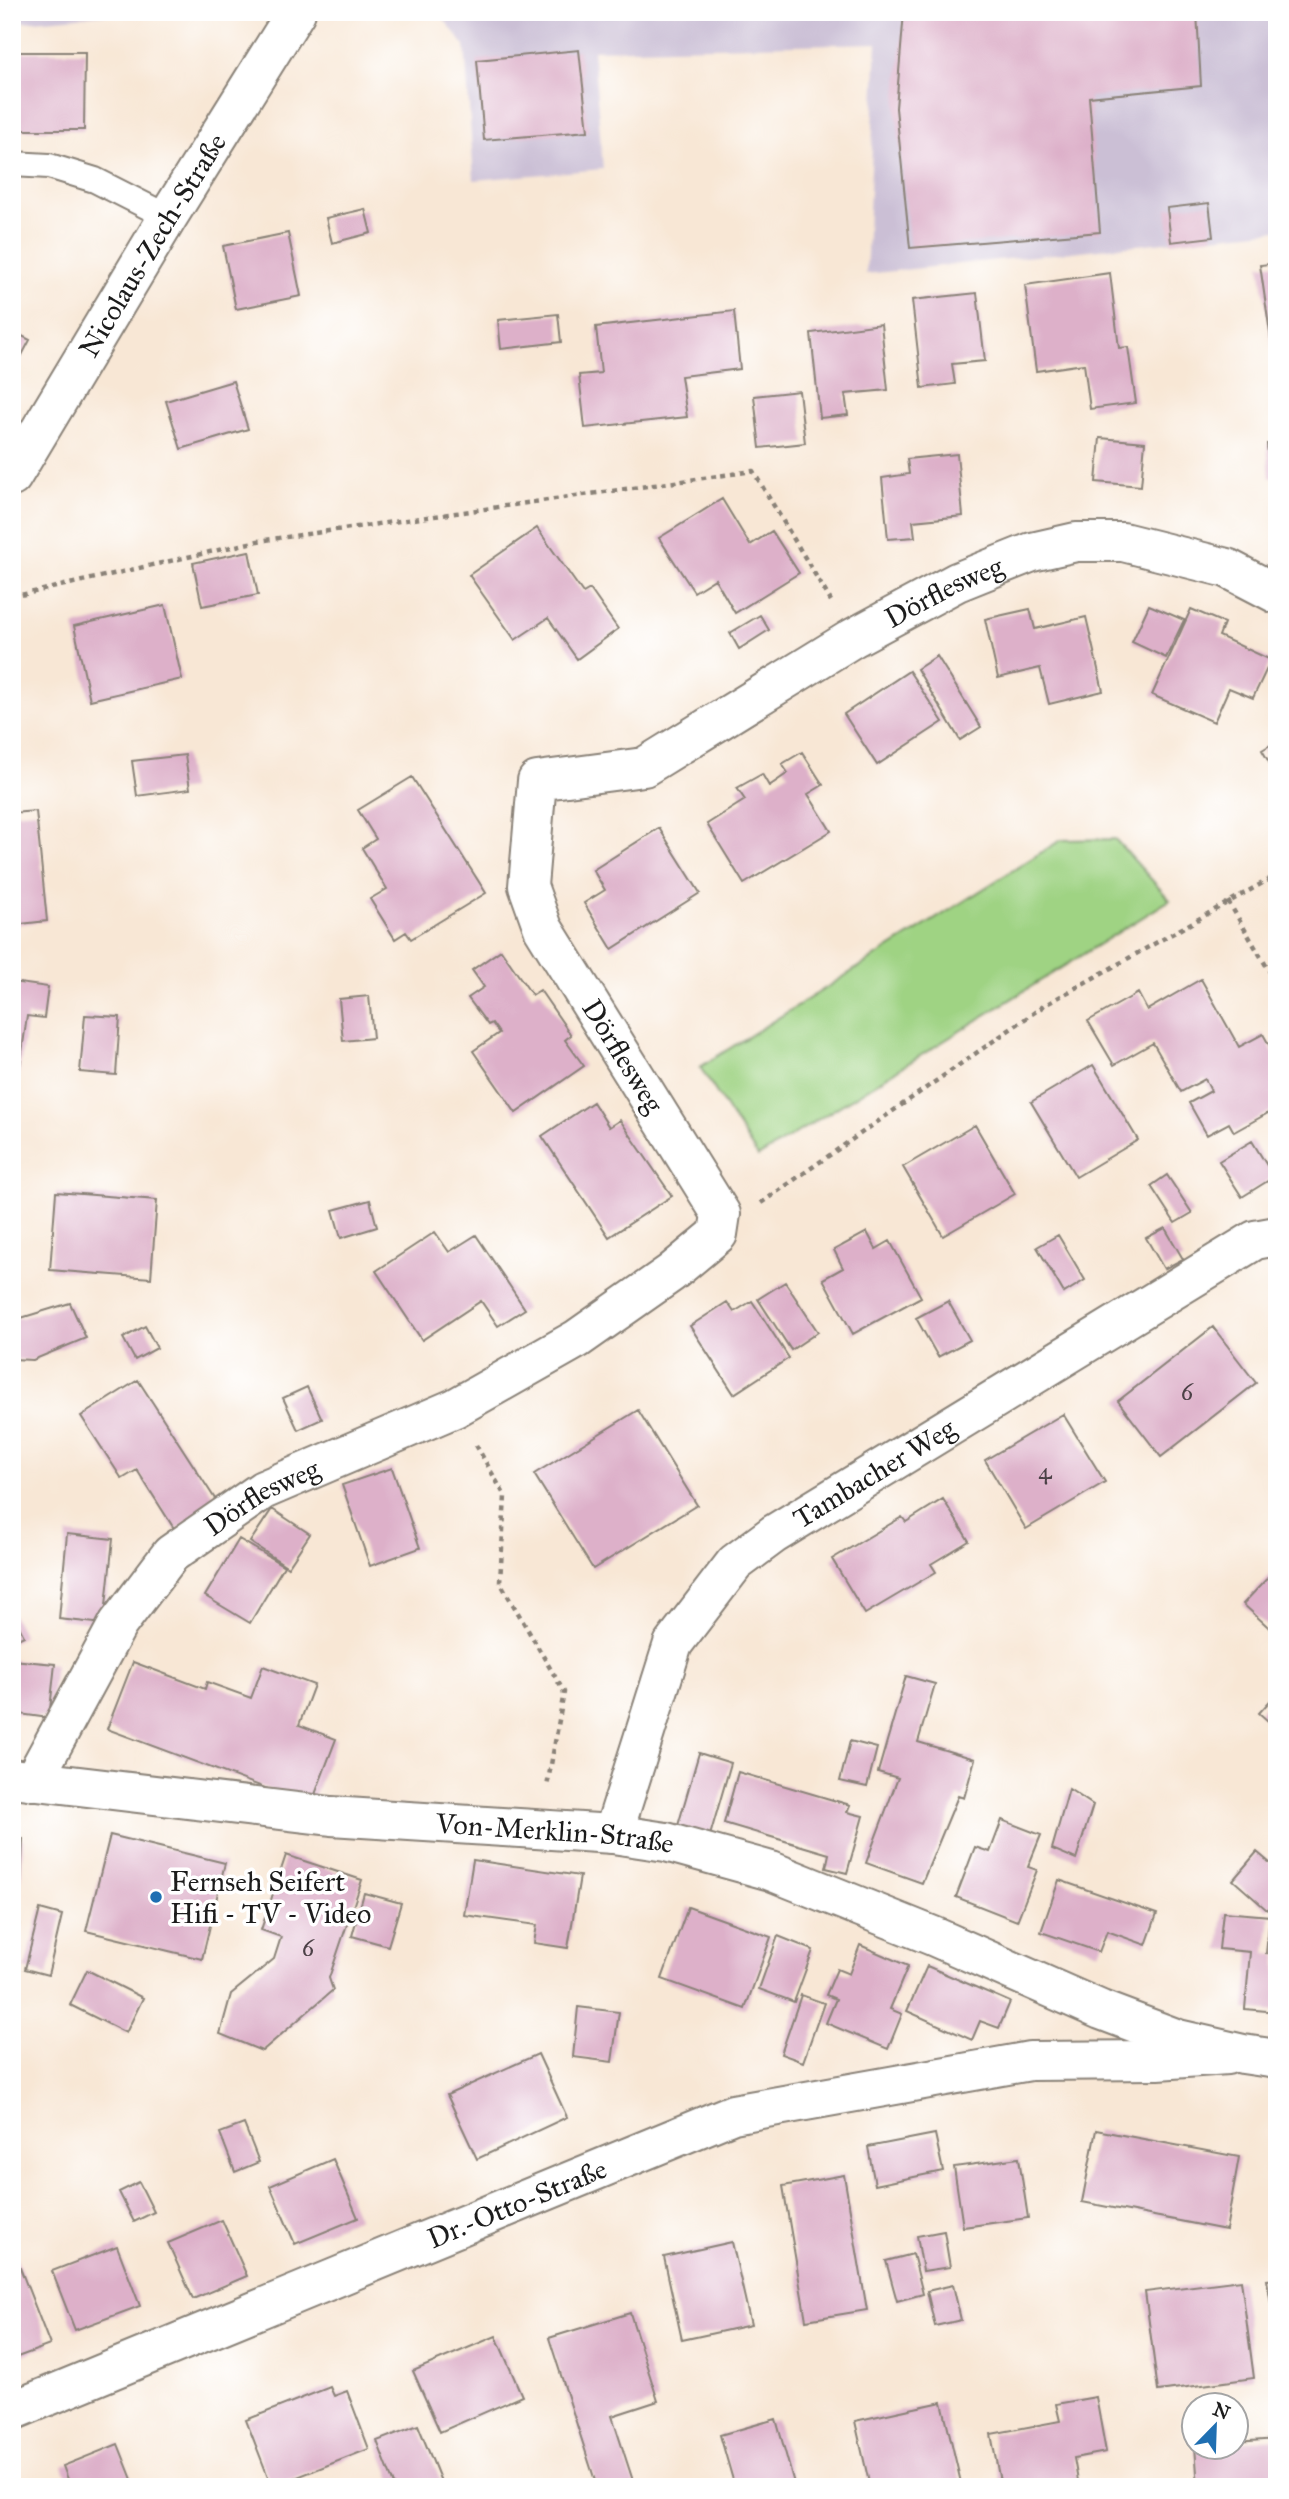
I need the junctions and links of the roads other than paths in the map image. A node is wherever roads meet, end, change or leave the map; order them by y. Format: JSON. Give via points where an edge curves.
{"nodes":[{"id":1,"x":296,"y":12,"type":"edge"},
{"id":2,"x":12,"y":164,"type":"edge"},
{"id":3,"x":167,"y":217,"type":"junction"},
{"id":4,"x":12,"y":477,"type":"edge"},
{"id":5,"x":1277,"y":594,"type":"edge"},
{"id":6,"x":1277,"y":1236,"type":"edge"},
{"id":7,"x":23,"y":1780,"type":"edge"},
{"id":8,"x":613,"y":1834,"type":"junction"},
{"id":9,"x":1086,"y":2004,"type":"junction"},
{"id":10,"x":1260,"y":2057,"type":"edge"},
{"id":11,"x":1042,"y":2060,"type":"junction"},
{"id":12,"x":12,"y":2411,"type":"edge"}],
"edges":[{"from":1,"to":3,"type":"street","name":"Nicolaus-Zech-Straße"},
{"from":2,"to":3,"type":"lane","via":[[49,166],[95,180]]},
{"from":3,"to":4,"type":"street","name":"Nicolaus-Zech-Straße"},
{"from":5,"to":7,"type":"street","name":"Dörflesweg","via":[[1227,568],[1123,542],[1076,542],[1031,552],[957,582],[853,638],[644,767],[537,781],[528,886],[543,928],[721,1214],[718,1234],[578,1339],[455,1408],[263,1489],[171,1554],[118,1624]]},
{"from":6,"to":8,"type":"street","name":"Tambacher Weg","via":[[1255,1240],[774,1534],[735,1563],[673,1644]]},
{"from":7,"to":8,"type":"street","name":"Von-Merklin-Straße","via":[[331,1816]]},
{"from":8,"to":9,"type":"street","name":"Von-Merklin-Straße","via":[[666,1842],[771,1871]]},
{"from":9,"to":10,"type":"street","name":"Dr.-Otto-Straße","via":[[1178,2039]]},
{"from":9,"to":11,"type":"street","name":"Dr.-Otto-Straße","via":[[1106,2024],[1099,2041],[1079,2054]]},
{"from":10,"to":11,"type":"street","name":"Dr.-Otto-Straße"},
{"from":11,"to":12,"type":"street","name":"Dr.-Otto-Straße","via":[[733,2115]]}]}
